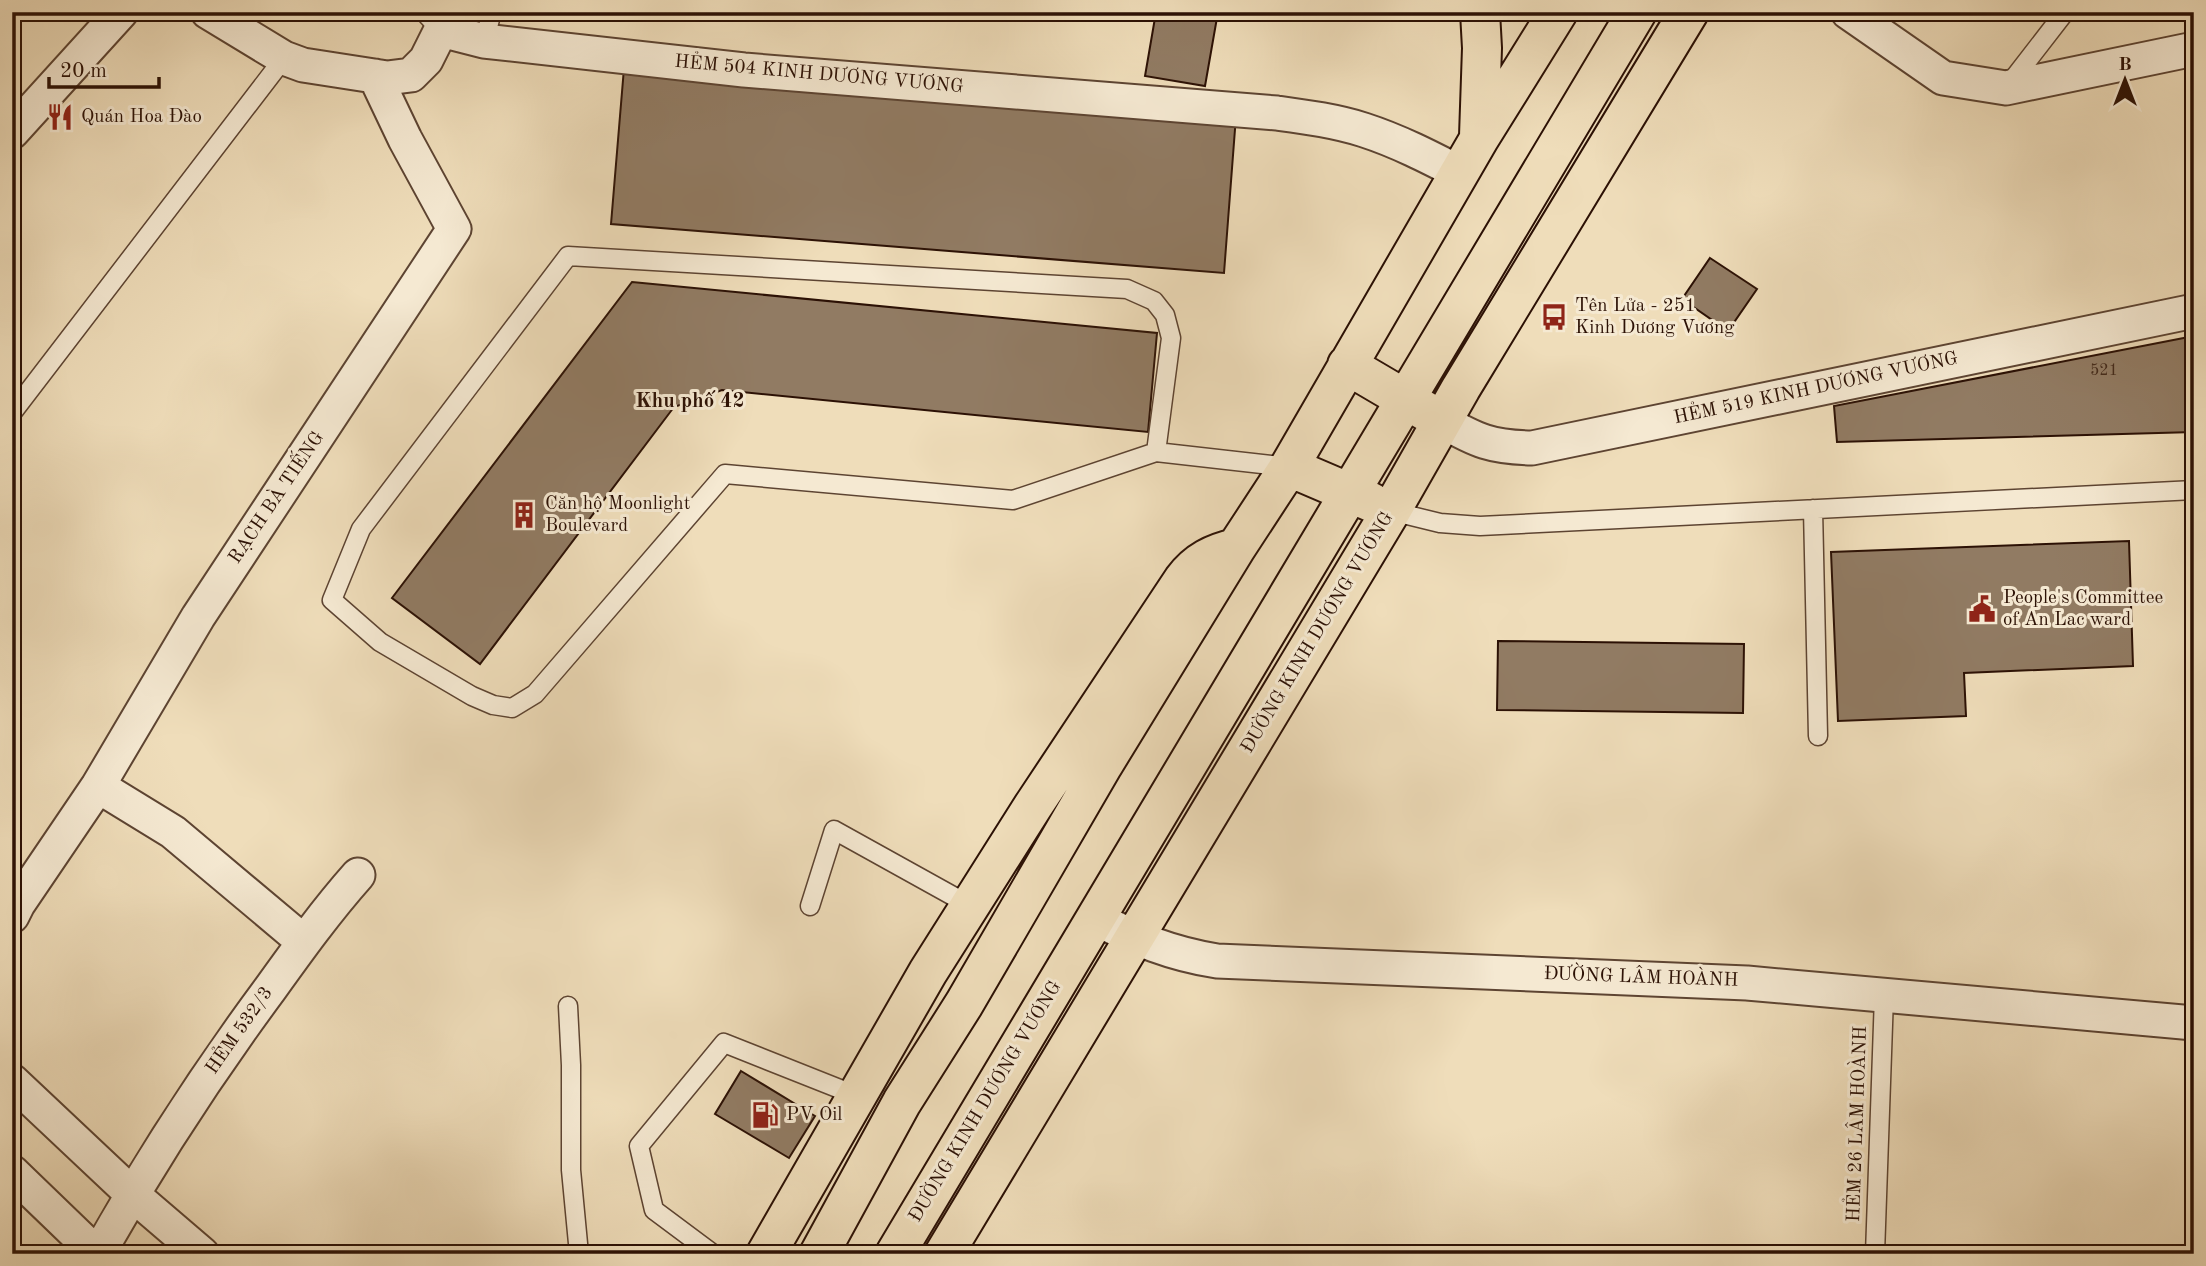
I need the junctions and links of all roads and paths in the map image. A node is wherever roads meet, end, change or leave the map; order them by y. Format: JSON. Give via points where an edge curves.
{"nodes":[{"id":1,"x":121,"y":12,"type":"edge"},
{"id":2,"x":208,"y":12,"type":"edge"},
{"id":3,"x":1480,"y":12,"type":"edge"},
{"id":4,"x":1558,"y":12,"type":"edge"},
{"id":5,"x":1637,"y":12,"type":"edge"},
{"id":6,"x":1689,"y":12,"type":"edge"},
{"id":7,"x":1848,"y":12,"type":"edge"},
{"id":8,"x":2065,"y":12,"type":"edge"},
{"id":9,"x":433,"y":21,"type":"edge"},
{"id":10,"x":488,"y":27,"type":"edge"},
{"id":11,"x":2194,"y":49,"type":"edge"},
{"id":12,"x":284,"y":58,"type":"junction"},
{"id":13,"x":375,"y":76,"type":"junction"},
{"id":14,"x":2006,"y":88,"type":"junction"},
{"id":15,"x":12,"y":132,"type":"edge"},
{"id":16,"x":1479,"y":139,"type":"junction"},
{"id":17,"x":1460,"y":173,"type":"junction"},
{"id":18,"x":2194,"y":311,"type":"edge"},
{"id":19,"x":1347,"y":365,"type":"junction"},
{"id":20,"x":1404,"y":398,"type":"junction"},
{"id":21,"x":12,"y":413,"type":"edge"},
{"id":22,"x":1442,"y":421,"type":"junction"},
{"id":23,"x":1156,"y":452,"type":"junction"},
{"id":24,"x":1289,"y":467,"type":"junction"},
{"id":25,"x":2194,"y":490,"type":"edge"},
{"id":26,"x":1349,"y":492,"type":"junction"},
{"id":27,"x":1813,"y":509,"type":"junction"},
{"id":28,"x":1391,"y":512,"type":"junction"},
{"id":29,"x":1236,"y":548,"type":"junction"},
{"id":30,"x":1818,"y":736,"type":"dead end"},
{"id":31,"x":98,"y":786,"type":"junction"},
{"id":32,"x":358,"y":875,"type":"dead end"},
{"id":33,"x":810,"y":906,"type":"dead end"},
{"id":34,"x":971,"y":906,"type":"junction"},
{"id":35,"x":12,"y":916,"type":"edge"},
{"id":36,"x":1095,"y":918,"type":"junction"},
{"id":37,"x":1134,"y":939,"type":"junction"},
{"id":38,"x":304,"y":942,"type":"junction"},
{"id":39,"x":1884,"y":996,"type":"junction"},
{"id":40,"x":568,"y":1006,"type":"dead end"},
{"id":41,"x":2194,"y":1023,"type":"edge"},
{"id":42,"x":12,"y":1081,"type":"edge"},
{"id":43,"x":855,"y":1095,"type":"junction"},
{"id":44,"x":12,"y":1172,"type":"edge"},
{"id":45,"x":132,"y":1194,"type":"junction"},
{"id":46,"x":97,"y":1254,"type":"edge"},
{"id":47,"x":202,"y":1254,"type":"edge"},
{"id":48,"x":579,"y":1254,"type":"edge"},
{"id":49,"x":713,"y":1254,"type":"edge"},
{"id":50,"x":766,"y":1254,"type":"edge"},
{"id":51,"x":818,"y":1254,"type":"edge"},
{"id":52,"x":895,"y":1254,"type":"edge"},
{"id":53,"x":944,"y":1254,"type":"edge"},
{"id":54,"x":1875,"y":1254,"type":"edge"}],
"edges":[{"from":1,"to":15,"type":"street"},
{"from":2,"to":12,"type":"street","name":"HẺM 504 KINH DƯƠNG VƯƠNG"},
{"from":3,"to":16,"type":"main road"},
{"from":4,"to":16,"type":"main road"},
{"from":5,"to":20,"type":"main road","name":"ĐƯỜNG KINH DƯƠNG VƯƠNG"},
{"from":6,"to":22,"type":"main road","name":"ĐƯỜNG KINH DƯƠNG VƯƠNG"},
{"from":7,"to":14,"type":"street","via":[[1943,78]]},
{"from":8,"to":14,"type":"lane"},
{"from":9,"to":10,"type":"street","name":"HẺM 504 KINH DƯƠNG VƯƠNG"},
{"from":9,"to":13,"type":"street","name":"HẺM 504 KINH DƯƠNG VƯƠNG","via":[[426,60],[411,75]]},
{"from":10,"to":17,"type":"street","name":"HẺM 504 KINH DƯƠNG VƯƠNG","via":[[744,70],[1277,113],[1361,129]]},
{"from":11,"to":14,"type":"street"},
{"from":12,"to":13,"type":"street","name":"HẺM 504 KINH DƯƠNG VƯƠNG"},
{"from":12,"to":21,"type":"lane"},
{"from":13,"to":31,"type":"street","name":"RẠCH BÀ TIẾNG","via":[[454,229],[198,617]]},
{"from":16,"to":17,"type":"main road"},
{"from":17,"to":19,"type":"main road"},
{"from":18,"to":22,"type":"street","name":"HẺM 519 KINH DƯƠNG VƯƠNG","via":[[1532,448],[1500,447]]},
{"from":19,"to":20,"type":"main road"},
{"from":19,"to":24,"type":"main road"},
{"from":20,"to":22,"type":"main road"},
{"from":20,"to":26,"type":"main road","name":"ĐƯỜNG KINH DƯƠNG VƯƠNG"},
{"from":22,"to":28,"type":"main road","name":"ĐƯỜNG KINH DƯƠNG VƯƠNG"},
{"from":23,"to":23,"type":"lane","via":[[1171,338],[1165,315],[1154,301],[1127,289],[568,256],[361,529],[332,600],[380,642],[472,696],[512,708],[535,694],[724,474],[1013,500]]},
{"from":23,"to":24,"type":"lane"},
{"from":24,"to":26,"type":"main road"},
{"from":24,"to":29,"type":"main road"},
{"from":25,"to":27,"type":"lane"},
{"from":26,"to":28,"type":"main road"},
{"from":26,"to":36,"type":"main road","name":"ĐƯỜNG KINH DƯƠNG VƯƠNG"},
{"from":27,"to":28,"type":"lane","via":[[1480,526]]},
{"from":27,"to":30,"type":"lane"},
{"from":28,"to":37,"type":"main road","name":"ĐƯỜNG KINH DƯƠNG VƯƠNG"},
{"from":29,"to":34,"type":"main road","via":[[1190,570]]},
{"from":29,"to":51,"type":"main road","via":[[902,1102]]},
{"from":31,"to":35,"type":"street","name":"RẠCH BÀ TIẾNG"},
{"from":31,"to":38,"type":"street","via":[[173,832]]},
{"from":32,"to":38,"type":"street","name":"HẺM 532/3"},
{"from":33,"to":34,"type":"lane","via":[[834,830]]},
{"from":34,"to":43,"type":"main road"},
{"from":36,"to":37,"type":"street","name":"ĐƯỜNG LÂM HOÀNH"},
{"from":36,"to":52,"type":"main road","name":"ĐƯỜNG KINH DƯƠNG VƯƠNG"},
{"from":37,"to":39,"type":"street","name":"ĐƯỜNG LÂM HOÀNH","via":[[1217,961],[1747,983]]},
{"from":37,"to":53,"type":"main road","name":"ĐƯỜNG KINH DƯƠNG VƯƠNG"},
{"from":38,"to":45,"type":"street","name":"HẺM 532/3","via":[[225,1049]]},
{"from":39,"to":41,"type":"street","name":"ĐƯỜNG LÂM HOÀNH"},
{"from":39,"to":54,"type":"lane","name":"HẺM 26 LÂM HOÀNH"},
{"from":40,"to":48,"type":"lane","via":[[571,1170]]},
{"from":42,"to":45,"type":"street"},
{"from":43,"to":49,"type":"lane","via":[[724,1043],[639,1146],[654,1210]]},
{"from":43,"to":50,"type":"main road"},
{"from":44,"to":46,"type":"street"},
{"from":45,"to":46,"type":"street","name":"HẺM 532/3"},
{"from":45,"to":47,"type":"street"}]}
